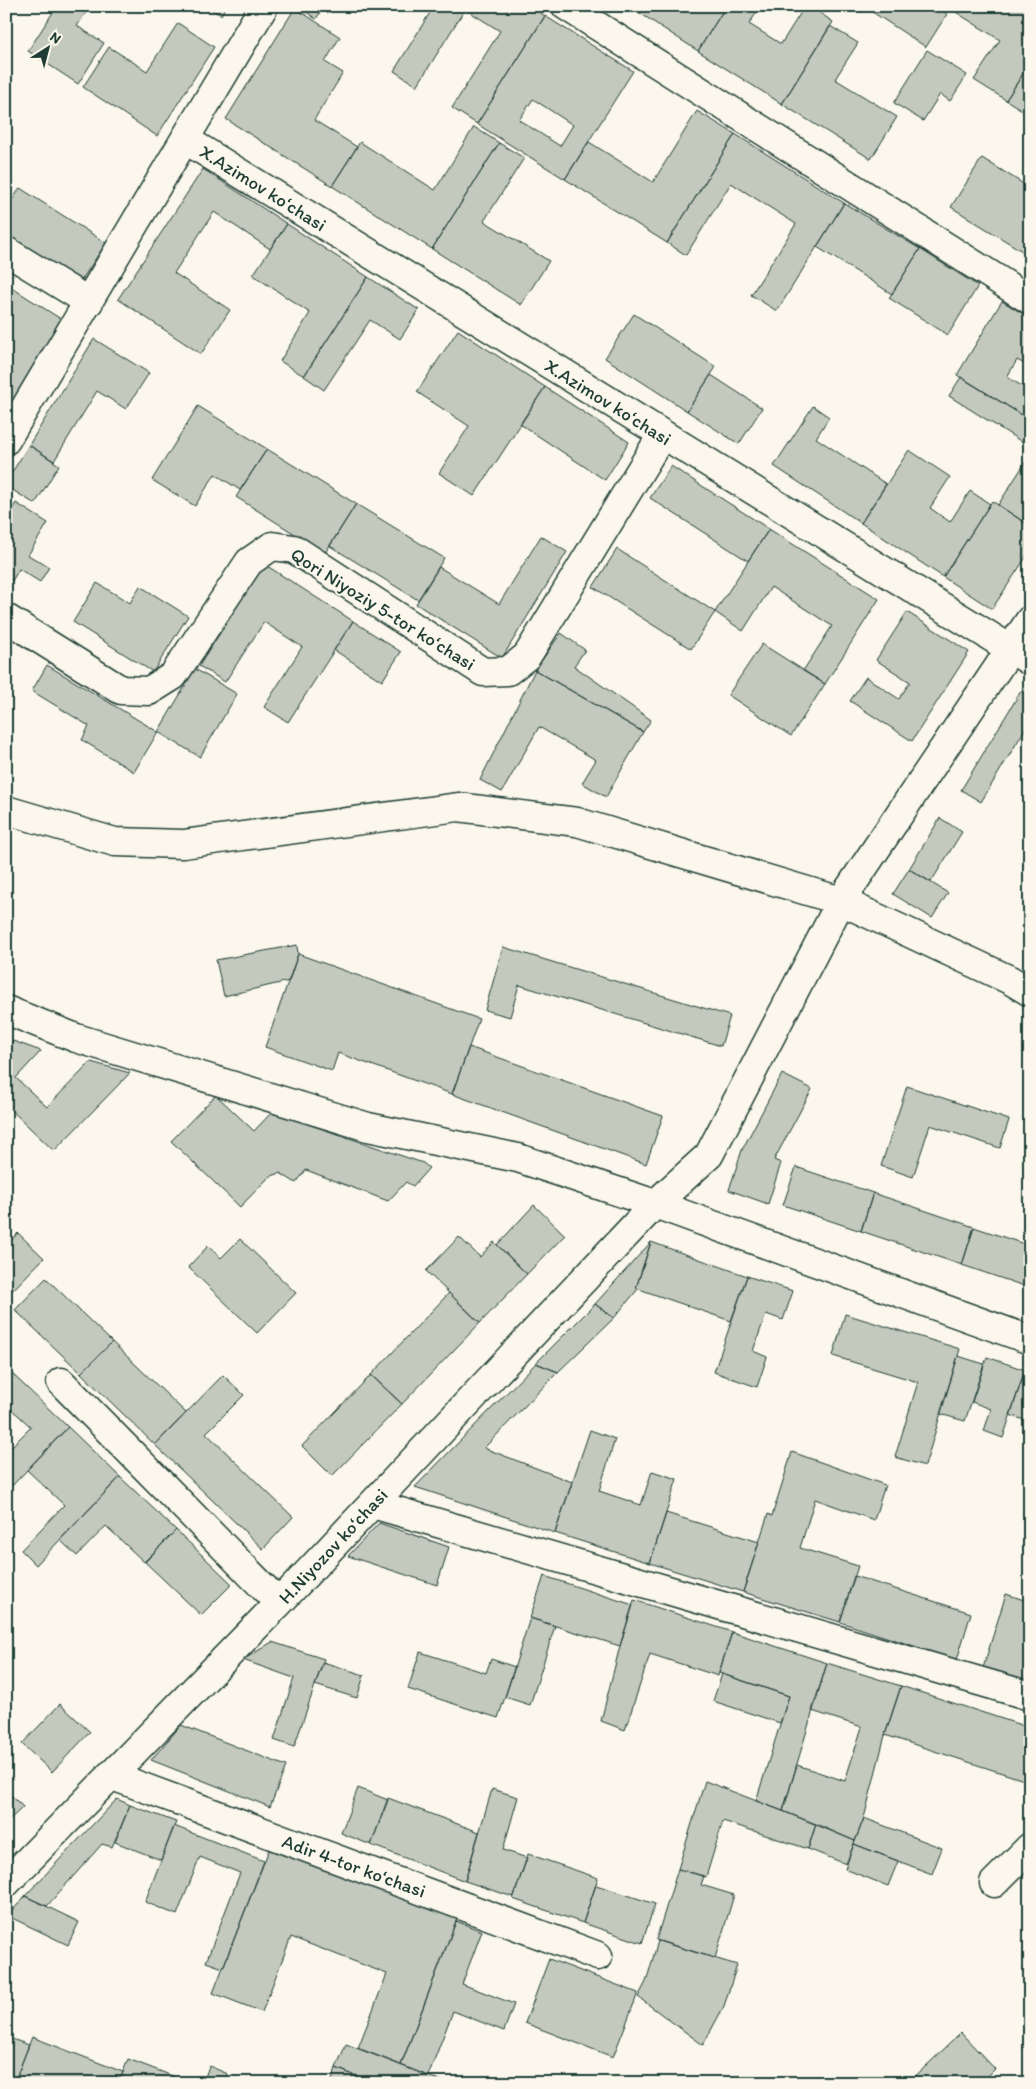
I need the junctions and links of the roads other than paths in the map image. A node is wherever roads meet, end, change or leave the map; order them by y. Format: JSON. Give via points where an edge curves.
{"nodes":[{"id":1,"x":264,"y":6,"type":"edge"},
{"id":2,"x":566,"y":6,"type":"edge"},
{"id":3,"x":186,"y":140,"type":"junction"},
{"id":4,"x":6,"y":251,"type":"edge"},
{"id":5,"x":1030,"y":300,"type":"edge"},
{"id":6,"x":89,"y":302,"type":"junction"},
{"id":7,"x":662,"y":435,"type":"junction"},
{"id":8,"x":6,"y":440,"type":"edge"},
{"id":9,"x":6,"y":618,"type":"edge"},
{"id":10,"x":1030,"y":620,"type":"edge"},
{"id":11,"x":1020,"y":655,"type":"edge"},
{"id":12,"x":6,"y":810,"type":"edge"},
{"id":13,"x":841,"y":901,"type":"junction"},
{"id":14,"x":1030,"y":992,"type":"edge"},
{"id":15,"x":6,"y":1010,"type":"edge"},
{"id":16,"x":655,"y":1204,"type":"junction"},
{"id":17,"x":1030,"y":1340,"type":"edge"},
{"id":18,"x":61,"y":1382,"type":"dead end"},
{"id":19,"x":373,"y":1504,"type":"junction"},
{"id":20,"x":279,"y":1603,"type":"junction"},
{"id":21,"x":1030,"y":1696,"type":"edge"},
{"id":22,"x":110,"y":1775,"type":"junction"},
{"id":23,"x":1030,"y":1847,"type":"edge"},
{"id":24,"x":6,"y":1883,"type":"edge"},
{"id":25,"x":994,"y":1883,"type":"dead end"},
{"id":26,"x":598,"y":1956,"type":"dead end"}],
"edges":[{"from":1,"to":3,"type":"street"},
{"from":2,"to":5,"type":"street"},
{"from":3,"to":6,"type":"street"},
{"from":3,"to":7,"type":"street","name":"X.Azimov koʻchasi"},
{"from":4,"to":6,"type":"street"},
{"from":6,"to":8,"type":"street"},
{"from":7,"to":9,"type":"street","name":"Qori Niyoziy 5-tor koʻchasi","via":[[527,656],[508,671],[483,672],[294,550],[272,546],[249,562],[173,676],[149,691],[121,690]]},
{"from":7,"to":11,"type":"street","name":"X.Azimov koʻchasi"},
{"from":10,"to":11,"type":"street","name":"H.Niyozov koʻchasi"},
{"from":11,"to":13,"type":"street","name":"H.Niyozov koʻchasi"},
{"from":12,"to":13,"type":"street","via":[[115,842],[183,844],[458,807],[577,822]]},
{"from":13,"to":14,"type":"street"},
{"from":13,"to":16,"type":"street","name":"H.Niyozov koʻchasi","via":[[709,1155]]},
{"from":15,"to":16,"type":"street","via":[[76,1038],[368,1127],[518,1158]]},
{"from":16,"to":17,"type":"street"},
{"from":16,"to":19,"type":"street","name":"H.Niyozov koʻchasi"},
{"from":18,"to":20,"type":"street"},
{"from":19,"to":20,"type":"street","name":"H.Niyozov koʻchasi"},
{"from":19,"to":21,"type":"street"},
{"from":20,"to":22,"type":"street","name":"H.Niyozov koʻchasi"},
{"from":22,"to":24,"type":"street","name":"H.Niyozov koʻchasi"},
{"from":22,"to":26,"type":"street","name":"Adir 4-tor koʻchasi"},
{"from":23,"to":25,"type":"street"}]}
